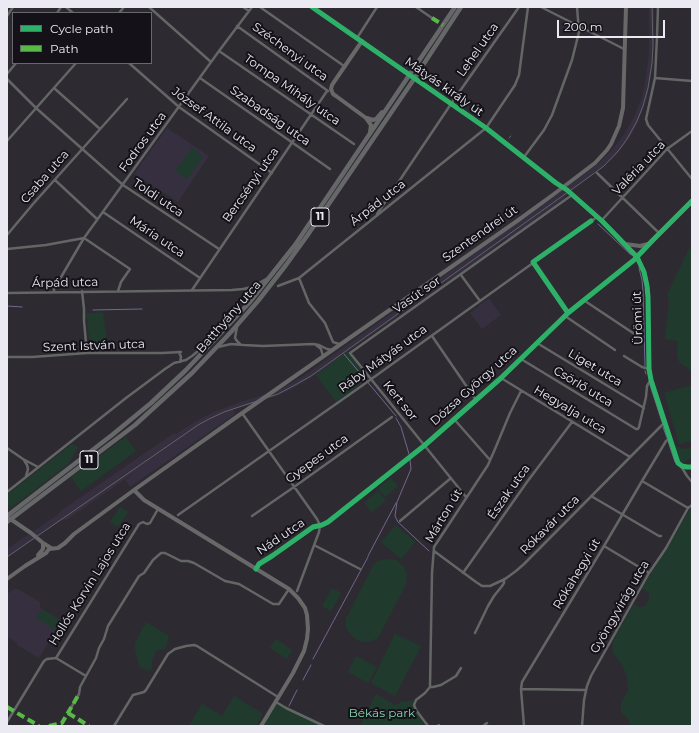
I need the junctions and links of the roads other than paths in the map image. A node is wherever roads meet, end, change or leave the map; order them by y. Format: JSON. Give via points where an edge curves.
{"nodes":[{"id":1,"x":13,"y":7,"type":"edge"},
{"id":2,"x":149,"y":7,"type":"edge"},
{"id":3,"x":243,"y":7,"type":"edge"},
{"id":4,"x":252,"y":7,"type":"edge"},
{"id":5,"x":260,"y":7,"type":"edge"},
{"id":6,"x":312,"y":7,"type":"edge"},
{"id":7,"x":377,"y":7,"type":"edge"},
{"id":8,"x":416,"y":7,"type":"edge"},
{"id":9,"x":455,"y":7,"type":"edge"},
{"id":10,"x":461,"y":7,"type":"edge"},
{"id":11,"x":519,"y":7,"type":"edge"},
{"id":12,"x":528,"y":7,"type":"edge"},
{"id":13,"x":541,"y":7,"type":"edge"},
{"id":14,"x":577,"y":7,"type":"edge"},
{"id":15,"x":626,"y":7,"type":"edge"},
{"id":16,"x":658,"y":7,"type":"edge"},
{"id":17,"x":249,"y":11,"type":"junction"},
{"id":18,"x":7,"y":16,"type":"edge"},
{"id":19,"x":432,"y":18,"type":"dead end"},
{"id":20,"x":238,"y":26,"type":"junction"},
{"id":21,"x":579,"y":26,"type":"junction"},
{"id":22,"x":358,"y":38,"type":"junction"},
{"id":23,"x":362,"y":41,"type":"junction"},
{"id":24,"x":625,"y":49,"type":"junction"},
{"id":25,"x":219,"y":51,"type":"junction"},
{"id":26,"x":211,"y":62,"type":"junction"},
{"id":27,"x":15,"y":64,"type":"edge"},
{"id":28,"x":75,"y":64,"type":"edge"},
{"id":29,"x":130,"y":64,"type":"edge"},
{"id":30,"x":344,"y":66,"type":"junction"},
{"id":31,"x":7,"y":74,"type":"edge"},
{"id":32,"x":412,"y":76,"type":"junction"},
{"id":33,"x":200,"y":78,"type":"junction"},
{"id":34,"x":655,"y":78,"type":"junction"},
{"id":35,"x":7,"y":79,"type":"edge"},
{"id":36,"x":692,"y":81,"type":"edge"},
{"id":37,"x":54,"y":88,"type":"junction"},
{"id":38,"x":330,"y":89,"type":"junction"},
{"id":39,"x":127,"y":99,"type":"dead end"},
{"id":40,"x":452,"y":104,"type":"junction"},
{"id":41,"x":179,"y":107,"type":"junction"},
{"id":42,"x":36,"y":108,"type":"junction"},
{"id":43,"x":387,"y":108,"type":"junction"},
{"id":44,"x":312,"y":115,"type":"junction"},
{"id":45,"x":366,"y":118,"type":"junction"},
{"id":46,"x":486,"y":128,"type":"junction"},
{"id":47,"x":100,"y":129,"type":"junction"},
{"id":48,"x":692,"y":131,"type":"edge"},
{"id":49,"x":368,"y":136,"type":"junction"},
{"id":50,"x":7,"y":141,"type":"edge"},
{"id":51,"x":292,"y":143,"type":"junction"},
{"id":52,"x":354,"y":144,"type":"dead end"},
{"id":53,"x":82,"y":149,"type":"junction"},
{"id":54,"x":667,"y":149,"type":"junction"},
{"id":55,"x":524,"y":157,"type":"junction"},
{"id":56,"x":330,"y":169,"type":"dead end"},
{"id":57,"x":272,"y":173,"type":"junction"},
{"id":58,"x":597,"y":174,"type":"dead end"},
{"id":59,"x":692,"y":179,"type":"edge"},
{"id":60,"x":55,"y":180,"type":"junction"},
{"id":61,"x":123,"y":185,"type":"junction"},
{"id":62,"x":562,"y":187,"type":"junction"},
{"id":63,"x":572,"y":195,"type":"junction"},
{"id":64,"x":622,"y":198,"type":"junction"},
{"id":65,"x":387,"y":199,"type":"junction"},
{"id":66,"x":692,"y":200,"type":"edge"},
{"id":67,"x":392,"y":204,"type":"junction"},
{"id":68,"x":103,"y":211,"type":"junction"},
{"id":69,"x":375,"y":217,"type":"junction"},
{"id":70,"x":597,"y":217,"type":"junction"},
{"id":71,"x":97,"y":219,"type":"junction"},
{"id":72,"x":602,"y":221,"type":"junction"},
{"id":73,"x":658,"y":232,"type":"dead end"},
{"id":74,"x":7,"y":235,"type":"edge"},
{"id":75,"x":84,"y":238,"type":"junction"},
{"id":76,"x":625,"y":244,"type":"junction"},
{"id":77,"x":648,"y":244,"type":"junction"},
{"id":78,"x":7,"y":249,"type":"edge"},
{"id":79,"x":219,"y":249,"type":"junction"},
{"id":80,"x":637,"y":257,"type":"junction"},
{"id":81,"x":533,"y":262,"type":"junction"},
{"id":82,"x":272,"y":275,"type":"junction"},
{"id":83,"x":461,"y":275,"type":"junction"},
{"id":84,"x":200,"y":278,"type":"junction"},
{"id":85,"x":299,"y":278,"type":"junction"},
{"id":86,"x":278,"y":286,"type":"dead end"},
{"id":87,"x":243,"y":289,"type":"junction"},
{"id":88,"x":192,"y":290,"type":"junction"},
{"id":89,"x":82,"y":291,"type":"junction"},
{"id":90,"x":118,"y":291,"type":"junction"},
{"id":91,"x":54,"y":292,"type":"junction"},
{"id":92,"x":7,"y":293,"type":"edge"},
{"id":93,"x":480,"y":301,"type":"junction"},
{"id":94,"x":585,"y":301,"type":"junction"},
{"id":95,"x":249,"y":303,"type":"junction"},
{"id":96,"x":567,"y":315,"type":"junction"},
{"id":97,"x":239,"y":322,"type":"junction"},
{"id":98,"x":219,"y":335,"type":"junction"},
{"id":99,"x":432,"y":336,"type":"junction"},
{"id":100,"x":639,"y":337,"type":"dead end"},
{"id":101,"x":537,"y":343,"type":"junction"},
{"id":102,"x":313,"y":344,"type":"junction"},
{"id":103,"x":241,"y":345,"type":"junction"},
{"id":104,"x":340,"y":345,"type":"junction"},
{"id":105,"x":214,"y":350,"type":"junction"},
{"id":106,"x":332,"y":350,"type":"junction"},
{"id":107,"x":615,"y":350,"type":"dead end"},
{"id":108,"x":87,"y":353,"type":"junction"},
{"id":109,"x":350,"y":353,"type":"joint"},
{"id":110,"x":323,"y":356,"type":"junction"},
{"id":111,"x":624,"y":356,"type":"dead end"},
{"id":112,"x":7,"y":357,"type":"edge"},
{"id":113,"x":520,"y":359,"type":"junction"},
{"id":114,"x":180,"y":362,"type":"junction"},
{"id":115,"x":649,"y":369,"type":"junction"},
{"id":116,"x":501,"y":378,"type":"junction"},
{"id":117,"x":651,"y":380,"type":"junction"},
{"id":118,"x":369,"y":381,"type":"junction"},
{"id":119,"x":521,"y":391,"type":"junction"},
{"id":120,"x":476,"y":400,"type":"junction"},
{"id":121,"x":644,"y":408,"type":"junction"},
{"id":122,"x":242,"y":413,"type":"junction"},
{"id":123,"x":392,"y":417,"type":"dead end"},
{"id":124,"x":454,"y":418,"type":"junction"},
{"id":125,"x":572,"y":422,"type":"junction"},
{"id":126,"x":665,"y":422,"type":"junction"},
{"id":127,"x":670,"y":438,"type":"junction"},
{"id":128,"x":424,"y":445,"type":"junction"},
{"id":129,"x":7,"y":448,"type":"edge"},
{"id":130,"x":269,"y":451,"type":"junction"},
{"id":131,"x":630,"y":457,"type":"junction"},
{"id":132,"x":23,"y":459,"type":"junction"},
{"id":133,"x":490,"y":460,"type":"junction"},
{"id":134,"x":680,"y":465,"type":"junction"},
{"id":135,"x":38,"y":467,"type":"junction"},
{"id":136,"x":692,"y":467,"type":"edge"},
{"id":137,"x":24,"y":478,"type":"junction"},
{"id":138,"x":451,"y":478,"type":"junction"},
{"id":139,"x":642,"y":481,"type":"junction"},
{"id":140,"x":692,"y":482,"type":"edge"},
{"id":141,"x":294,"y":487,"type":"junction"},
{"id":142,"x":134,"y":490,"type":"junction"},
{"id":143,"x":7,"y":492,"type":"edge"},
{"id":144,"x":591,"y":496,"type":"junction"},
{"id":145,"x":466,"y":497,"type":"junction"},
{"id":146,"x":692,"y":505,"type":"edge"},
{"id":147,"x":688,"y":508,"type":"junction"},
{"id":148,"x":159,"y":509,"type":"junction"},
{"id":149,"x":622,"y":514,"type":"junction"},
{"id":150,"x":178,"y":515,"type":"dead end"},
{"id":151,"x":252,"y":516,"type":"dead end"},
{"id":152,"x":8,"y":519,"type":"edge"},
{"id":153,"x":400,"y":521,"type":"dead end"},
{"id":154,"x":320,"y":525,"type":"junction"},
{"id":155,"x":661,"y":536,"type":"dead end"},
{"id":156,"x":43,"y":543,"type":"junction"},
{"id":157,"x":314,"y":546,"type":"junction"},
{"id":158,"x":604,"y":546,"type":"junction"},
{"id":159,"x":51,"y":548,"type":"junction"},
{"id":160,"x":433,"y":551,"type":"junction"},
{"id":161,"x":30,"y":563,"type":"junction"},
{"id":162,"x":256,"y":569,"type":"junction"},
{"id":163,"x":360,"y":569,"type":"dead end"},
{"id":164,"x":463,"y":573,"type":"junction"},
{"id":165,"x":649,"y":573,"type":"junction"},
{"id":166,"x":7,"y":578,"type":"edge"},
{"id":167,"x":505,"y":579,"type":"junction"},
{"id":168,"x":289,"y":589,"type":"junction"},
{"id":169,"x":296,"y":593,"type":"junction"},
{"id":170,"x":475,"y":633,"type":"dead end"},
{"id":171,"x":56,"y":658,"type":"junction"},
{"id":172,"x":460,"y":668,"type":"dead end"},
{"id":173,"x":86,"y":676,"type":"junction"},
{"id":174,"x":430,"y":687,"type":"junction"},
{"id":175,"x":521,"y":689,"type":"junction"},
{"id":176,"x":586,"y":690,"type":"junction"},
{"id":177,"x":279,"y":697,"type":"junction"},
{"id":178,"x":276,"y":702,"type":"junction"},
{"id":179,"x":68,"y":713,"type":"dead end"},
{"id":180,"x":7,"y":722,"type":"edge"},
{"id":181,"x":488,"y":723,"type":"dead end"},
{"id":182,"x":114,"y":726,"type":"edge"},
{"id":183,"x":261,"y":726,"type":"edge"},
{"id":184,"x":324,"y":726,"type":"edge"},
{"id":185,"x":428,"y":726,"type":"edge"},
{"id":186,"x":483,"y":726,"type":"edge"},
{"id":187,"x":524,"y":726,"type":"edge"},
{"id":188,"x":582,"y":726,"type":"edge"}],
"edges":[{"from":1,"to":18,"type":"street"},
{"from":2,"to":26,"type":"street"},
{"from":3,"to":17,"type":"street"},
{"from":4,"to":17,"type":"street","name":"Fodros utca"},
{"from":5,"to":30,"type":"street"},
{"from":6,"to":22,"type":"street","name":"Mátyás király út"},
{"from":7,"to":22,"type":"street"},
{"from":8,"to":19,"type":"street"},
{"from":9,"to":32,"type":"main road","number":"11"},
{"from":10,"to":32,"type":"main road","number":"11"},
{"from":11,"to":40,"type":"street","name":"Lehel utca"},
{"from":12,"to":46,"type":"street","name":"Árpád utca","via":[[519,75]]},
{"from":13,"to":21,"type":"street"},
{"from":14,"to":21,"type":"street"},
{"from":15,"to":24,"type":"street","name":"Szentendrei út"},
{"from":16,"to":34,"type":"street"},
{"from":17,"to":20,"type":"street","name":"Fodros utca"},
{"from":20,"to":25,"type":"street","name":"Fodros utca"},
{"from":20,"to":38,"type":"street","name":"Széchenyi utca"},
{"from":21,"to":24,"type":"street"},
{"from":21,"to":55,"type":"street","via":[[572,60],[554,108],[544,130]]},
{"from":22,"to":23,"type":"street","name":"Mátyás király út"},
{"from":23,"to":30,"type":"street","name":"Bercsényi utca"},
{"from":23,"to":32,"type":"street","name":"Mátyás király út"},
{"from":24,"to":62,"type":"street","name":"Szentendrei út","via":[[622,117],[611,144],[595,163]]},
{"from":25,"to":26,"type":"street","name":"Fodros utca"},
{"from":25,"to":44,"type":"street","name":"Tompa Mihály utca"},
{"from":26,"to":33,"type":"street","name":"Fodros utca"},
{"from":27,"to":31,"type":"street"},
{"from":28,"to":37,"type":"street"},
{"from":29,"to":41,"type":"street","name":"József Attila utca"},
{"from":30,"to":38,"type":"street","name":"Bercsényi utca"},
{"from":32,"to":40,"type":"street","name":"Mátyás király út"},
{"from":32,"to":43,"type":"main road","name":"Batthyány utca","number":"11"},
{"from":32,"to":97,"type":"main road","name":"Batthyány utca","number":"11","via":[[307,236]]},
{"from":33,"to":41,"type":"street","name":"Fodros utca"},
{"from":33,"to":51,"type":"street","name":"Szabadság utca"},
{"from":34,"to":36,"type":"street"},
{"from":34,"to":54,"type":"street","via":[[646,117],[648,125]]},
{"from":35,"to":42,"type":"street","name":"Toldi utca"},
{"from":37,"to":42,"type":"street"},
{"from":37,"to":47,"type":"street"},
{"from":38,"to":44,"type":"street","name":"Bercsényi utca"},
{"from":38,"to":45,"type":"street","name":"Széchenyi utca","via":[[333,94]]},
{"from":39,"to":47,"type":"street","name":"Csaba utca"},
{"from":40,"to":46,"type":"street","name":"Mátyás király út"},
{"from":40,"to":65,"type":"street","name":"Lehel utca"},
{"from":41,"to":57,"type":"street","name":"József Attila utca"},
{"from":41,"to":61,"type":"street","name":"Fodros utca"},
{"from":42,"to":50,"type":"street"},
{"from":42,"to":53,"type":"street","name":"Toldi utca"},
{"from":43,"to":45,"type":"street","via":[[376,119]]},
{"from":43,"to":49,"type":"main road","name":"Batthyány utca","number":"11"},
{"from":44,"to":51,"type":"street","name":"Bercsényi utca"},
{"from":44,"to":52,"type":"street","name":"Tompa Mihály utca"},
{"from":45,"to":49,"type":"street","via":[[371,125]]},
{"from":46,"to":55,"type":"street","name":"Mátyás király út"},
{"from":46,"to":67,"type":"street","name":"Árpád utca"},
{"from":47,"to":53,"type":"street","name":"Csaba utca"},
{"from":48,"to":54,"type":"street","name":"Valéria utca"},
{"from":49,"to":82,"type":"main road","name":"Batthyány utca","number":"11"},
{"from":51,"to":56,"type":"street","name":"Szabadság utca"},
{"from":51,"to":57,"type":"street","name":"Bercsényi utca"},
{"from":53,"to":60,"type":"street","name":"Csaba utca"},
{"from":53,"to":61,"type":"street","name":"Toldi utca"},
{"from":54,"to":59,"type":"street"},
{"from":54,"to":64,"type":"street","name":"Valéria utca"},
{"from":55,"to":62,"type":"street","name":"Mátyás király út"},
{"from":57,"to":79,"type":"street","name":"Bercsényi utca"},
{"from":58,"to":64,"type":"street"},
{"from":60,"to":71,"type":"street"},
{"from":60,"to":74,"type":"street","name":"Csaba utca"},
{"from":61,"to":68,"type":"street","name":"Fodros utca"},
{"from":61,"to":79,"type":"street","name":"Toldi utca"},
{"from":62,"to":63,"type":"street","name":"Ürömi út"},
{"from":62,"to":104,"type":"street","name":"Szentendrei út"},
{"from":63,"to":70,"type":"street","name":"Ürömi út"},
{"from":63,"to":83,"type":"street","name":"Vasút sor"},
{"from":64,"to":72,"type":"street","name":"Valéria utca"},
{"from":64,"to":73,"type":"street"},
{"from":65,"to":67,"type":"street"},
{"from":65,"to":69,"type":"street","name":"Lehel utca"},
{"from":66,"to":77,"type":"street","name":"Dózsa György utca"},
{"from":67,"to":69,"type":"street","name":"Árpád utca"},
{"from":68,"to":71,"type":"street","name":"Fodros utca"},
{"from":68,"to":84,"type":"street","name":"Mária utca"},
{"from":69,"to":85,"type":"street","name":"Árpád utca"},
{"from":70,"to":72,"type":"street","name":"Ürömi út"},
{"from":70,"to":81,"type":"street","name":"Ráby Mátyás utca"},
{"from":71,"to":75,"type":"street","name":"Fodros utca"},
{"from":72,"to":76,"type":"street","name":"Ürömi út"},
{"from":75,"to":78,"type":"street"},
{"from":75,"to":90,"type":"street","via":[[130,269]]},
{"from":75,"to":91,"type":"street","name":"Fodros utca"},
{"from":76,"to":77,"type":"street"},
{"from":76,"to":80,"type":"street","name":"Ürömi út"},
{"from":77,"to":80,"type":"street","name":"Dózsa György utca"},
{"from":79,"to":84,"type":"street","name":"Bercsényi utca"},
{"from":80,"to":94,"type":"street","name":"Dózsa György utca"},
{"from":80,"to":115,"type":"street","name":"Ürömi út","via":[[644,272],[648,297]]},
{"from":81,"to":93,"type":"street","name":"Ráby Mátyás utca"},
{"from":81,"to":96,"type":"street"},
{"from":82,"to":87,"type":"street","name":"Árpád utca","via":[[261,283]]},
{"from":82,"to":95,"type":"main road","name":"Batthyány utca","number":"11"},
{"from":83,"to":93,"type":"street"},
{"from":83,"to":109,"type":"street","name":"Vasút sor"},
{"from":84,"to":88,"type":"street","name":"Bercsényi utca"},
{"from":85,"to":86,"type":"street","name":"Árpád utca"},
{"from":85,"to":104,"type":"street","via":[[309,304],[325,323],[333,342]]},
{"from":87,"to":88,"type":"street","name":"Árpád utca"},
{"from":87,"to":95,"type":"street","via":[[249,294]]},
{"from":88,"to":90,"type":"street","name":"Árpád utca"},
{"from":89,"to":90,"type":"street","name":"Árpád utca"},
{"from":89,"to":91,"type":"street","name":"Árpád utca"},
{"from":89,"to":108,"type":"street"},
{"from":91,"to":92,"type":"street","name":"Árpád utca"},
{"from":93,"to":99,"type":"street","name":"Ráby Mátyás utca"},
{"from":94,"to":96,"type":"street","name":"Dózsa György utca"},
{"from":94,"to":100,"type":"street"},
{"from":95,"to":98,"type":"main road","name":"Batthyány utca","number":"11"},
{"from":96,"to":101,"type":"street","name":"Dózsa György utca"},
{"from":96,"to":107,"type":"street"},
{"from":97,"to":103,"type":"street","via":[[235,338]]},
{"from":97,"to":105,"type":"main road","name":"Batthyány utca","number":"11"},
{"from":98,"to":114,"type":"street","name":"Batthyány utca"},
{"from":98,"to":152,"type":"main road","name":"Batthyány utca","number":"11","via":[[151,403]]},
{"from":99,"to":118,"type":"street","name":"Ráby Mátyás utca"},
{"from":99,"to":120,"type":"street"},
{"from":101,"to":113,"type":"street","name":"Dózsa György utca"},
{"from":101,"to":121,"type":"street","name":"Liget utca"},
{"from":102,"to":103,"type":"street"},
{"from":102,"to":106,"type":"street"},
{"from":102,"to":110,"type":"street","via":[[321,349]]},
{"from":103,"to":105,"type":"street","via":[[226,344]]},
{"from":104,"to":106,"type":"street","name":"Szentendrei út"},
{"from":105,"to":152,"type":"main road","name":"Batthyány utca","number":"11","via":[[130,429]]},
{"from":106,"to":110,"type":"street","name":"Szentendrei út"},
{"from":108,"to":112,"type":"street","name":"Szent István utca"},
{"from":108,"to":114,"type":"street","name":"Szent István utca","via":[[180,352]]},
{"from":109,"to":118,"type":"street","name":"Kert sor"},
{"from":110,"to":122,"type":"street","name":"Szentendrei út"},
{"from":111,"to":115,"type":"street"},
{"from":113,"to":116,"type":"street","name":"Dózsa György utca"},
{"from":113,"to":121,"type":"street","name":"Csörlő utca","via":[[636,429],[639,427]]},
{"from":114,"to":135,"type":"street","name":"Batthyány utca","via":[[165,369]]},
{"from":115,"to":117,"type":"street","name":"Ürömi út"},
{"from":116,"to":119,"type":"street","name":"Hegyalja utca"},
{"from":116,"to":120,"type":"street","name":"Dózsa György utca"},
{"from":117,"to":121,"type":"street","via":[[647,386]]},
{"from":117,"to":126,"type":"street","name":"Ürömi út"},
{"from":118,"to":128,"type":"street","name":"Kert sor"},
{"from":118,"to":130,"type":"street","name":"Ráby Mátyás utca"},
{"from":119,"to":125,"type":"street","name":"Hegyalja utca"},
{"from":119,"to":133,"type":"street","name":"Márton út"},
{"from":120,"to":124,"type":"street","name":"Dózsa György utca"},
{"from":122,"to":130,"type":"street"},
{"from":122,"to":142,"type":"street","name":"Szentendrei út"},
{"from":123,"to":141,"type":"street","name":"Gyepes utca"},
{"from":124,"to":128,"type":"street","name":"Dózsa György utca"},
{"from":124,"to":133,"type":"street"},
{"from":125,"to":131,"type":"street","name":"Hegyalja utca"},
{"from":125,"to":164,"type":"street","name":"Észak utca"},
{"from":126,"to":127,"type":"street","name":"Ürömi út"},
{"from":126,"to":131,"type":"street","name":"Rókavár utca"},
{"from":127,"to":134,"type":"street","name":"Ürömi út"},
{"from":127,"to":139,"type":"street","name":"Rókahegyi út"},
{"from":128,"to":138,"type":"street","name":"Kert sor"},
{"from":128,"to":154,"type":"street","name":"Dózsa György utca","via":[[328,522]]},
{"from":129,"to":132,"type":"street"},
{"from":130,"to":141,"type":"street"},
{"from":130,"to":150,"type":"street","name":"Ráby Mátyás utca"},
{"from":131,"to":144,"type":"street","name":"Rókavár utca"},
{"from":132,"to":135,"type":"street"},
{"from":132,"to":137,"type":"street","via":[[28,469]]},
{"from":133,"to":145,"type":"street","name":"Márton út"},
{"from":134,"to":136,"type":"street"},
{"from":134,"to":140,"type":"street"},
{"from":135,"to":137,"type":"street","name":"Batthyány utca"},
{"from":137,"to":143,"type":"street","name":"Batthyány utca"},
{"from":138,"to":145,"type":"street","name":"Kert sor"},
{"from":138,"to":153,"type":"street"},
{"from":139,"to":147,"type":"street"},
{"from":139,"to":149,"type":"street","name":"Rókahegyi út"},
{"from":141,"to":151,"type":"street","name":"Gyepes utca"},
{"from":141,"to":154,"type":"street"},
{"from":142,"to":148,"type":"street"},
{"from":142,"to":159,"type":"street","via":[[58,548]]},
{"from":144,"to":149,"type":"street"},
{"from":144,"to":167,"type":"street","name":"Rókavár utca","via":[[524,564]]},
{"from":145,"to":160,"type":"street","name":"Márton út"},
{"from":146,"to":147,"type":"street","name":"Gyöngyvirág utca"},
{"from":147,"to":165,"type":"street","name":"Gyöngyvirág utca"},
{"from":148,"to":162,"type":"street"},
{"from":148,"to":171,"type":"street","name":"Hollós Korvin Lajos utca","via":[[150,523],[139,524]]},
{"from":149,"to":155,"type":"street"},
{"from":149,"to":158,"type":"street","name":"Rókahegyi út"},
{"from":152,"to":156,"type":"street"},
{"from":154,"to":157,"type":"street"},
{"from":154,"to":162,"type":"street","name":"Nád utca","via":[[313,527],[258,564]]},
{"from":156,"to":159,"type":"street"},
{"from":156,"to":161,"type":"street","via":[[42,551]]},
{"from":157,"to":163,"type":"street"},
{"from":157,"to":169,"type":"street"},
{"from":158,"to":165,"type":"street"},
{"from":158,"to":175,"type":"street","name":"Rókahegyi út","via":[[532,664]]},
{"from":159,"to":161,"type":"street"},
{"from":160,"to":164,"type":"street","name":"Rókavár utca"},
{"from":160,"to":174,"type":"street","name":"Márton út"},
{"from":161,"to":166,"type":"street"},
{"from":162,"to":168,"type":"street"},
{"from":164,"to":167,"type":"street","name":"Rókavár utca","via":[[485,587]]},
{"from":165,"to":176,"type":"street","name":"Gyöngyvirág utca","via":[[595,668]]},
{"from":167,"to":170,"type":"street"},
{"from":168,"to":169,"type":"street"},
{"from":168,"to":173,"type":"street","via":[[279,604],[273,604],[239,584],[225,581],[194,563],[161,553],[138,578],[108,626]]},
{"from":169,"to":177,"type":"street","via":[[306,612],[307,639],[298,665]]},
{"from":171,"to":173,"type":"street"},
{"from":171,"to":180,"type":"street","name":"Hollós Korvin Lajos utca","via":[[44,661]]},
{"from":172,"to":174,"type":"street","via":[[456,676],[442,685]]},
{"from":173,"to":179,"type":"street"},
{"from":174,"to":185,"type":"street","via":[[414,705]]},
{"from":175,"to":176,"type":"street"},
{"from":175,"to":187,"type":"street","name":"Rókahegyi út"},
{"from":176,"to":188,"type":"street","name":"Gyöngyvirág utca"},
{"from":177,"to":178,"type":"street"},
{"from":177,"to":182,"type":"street","via":[[197,646],[186,646],[168,654],[148,688],[133,695]]},
{"from":178,"to":183,"type":"street"},
{"from":178,"to":184,"type":"street"},
{"from":181,"to":186,"type":"street"}]}
